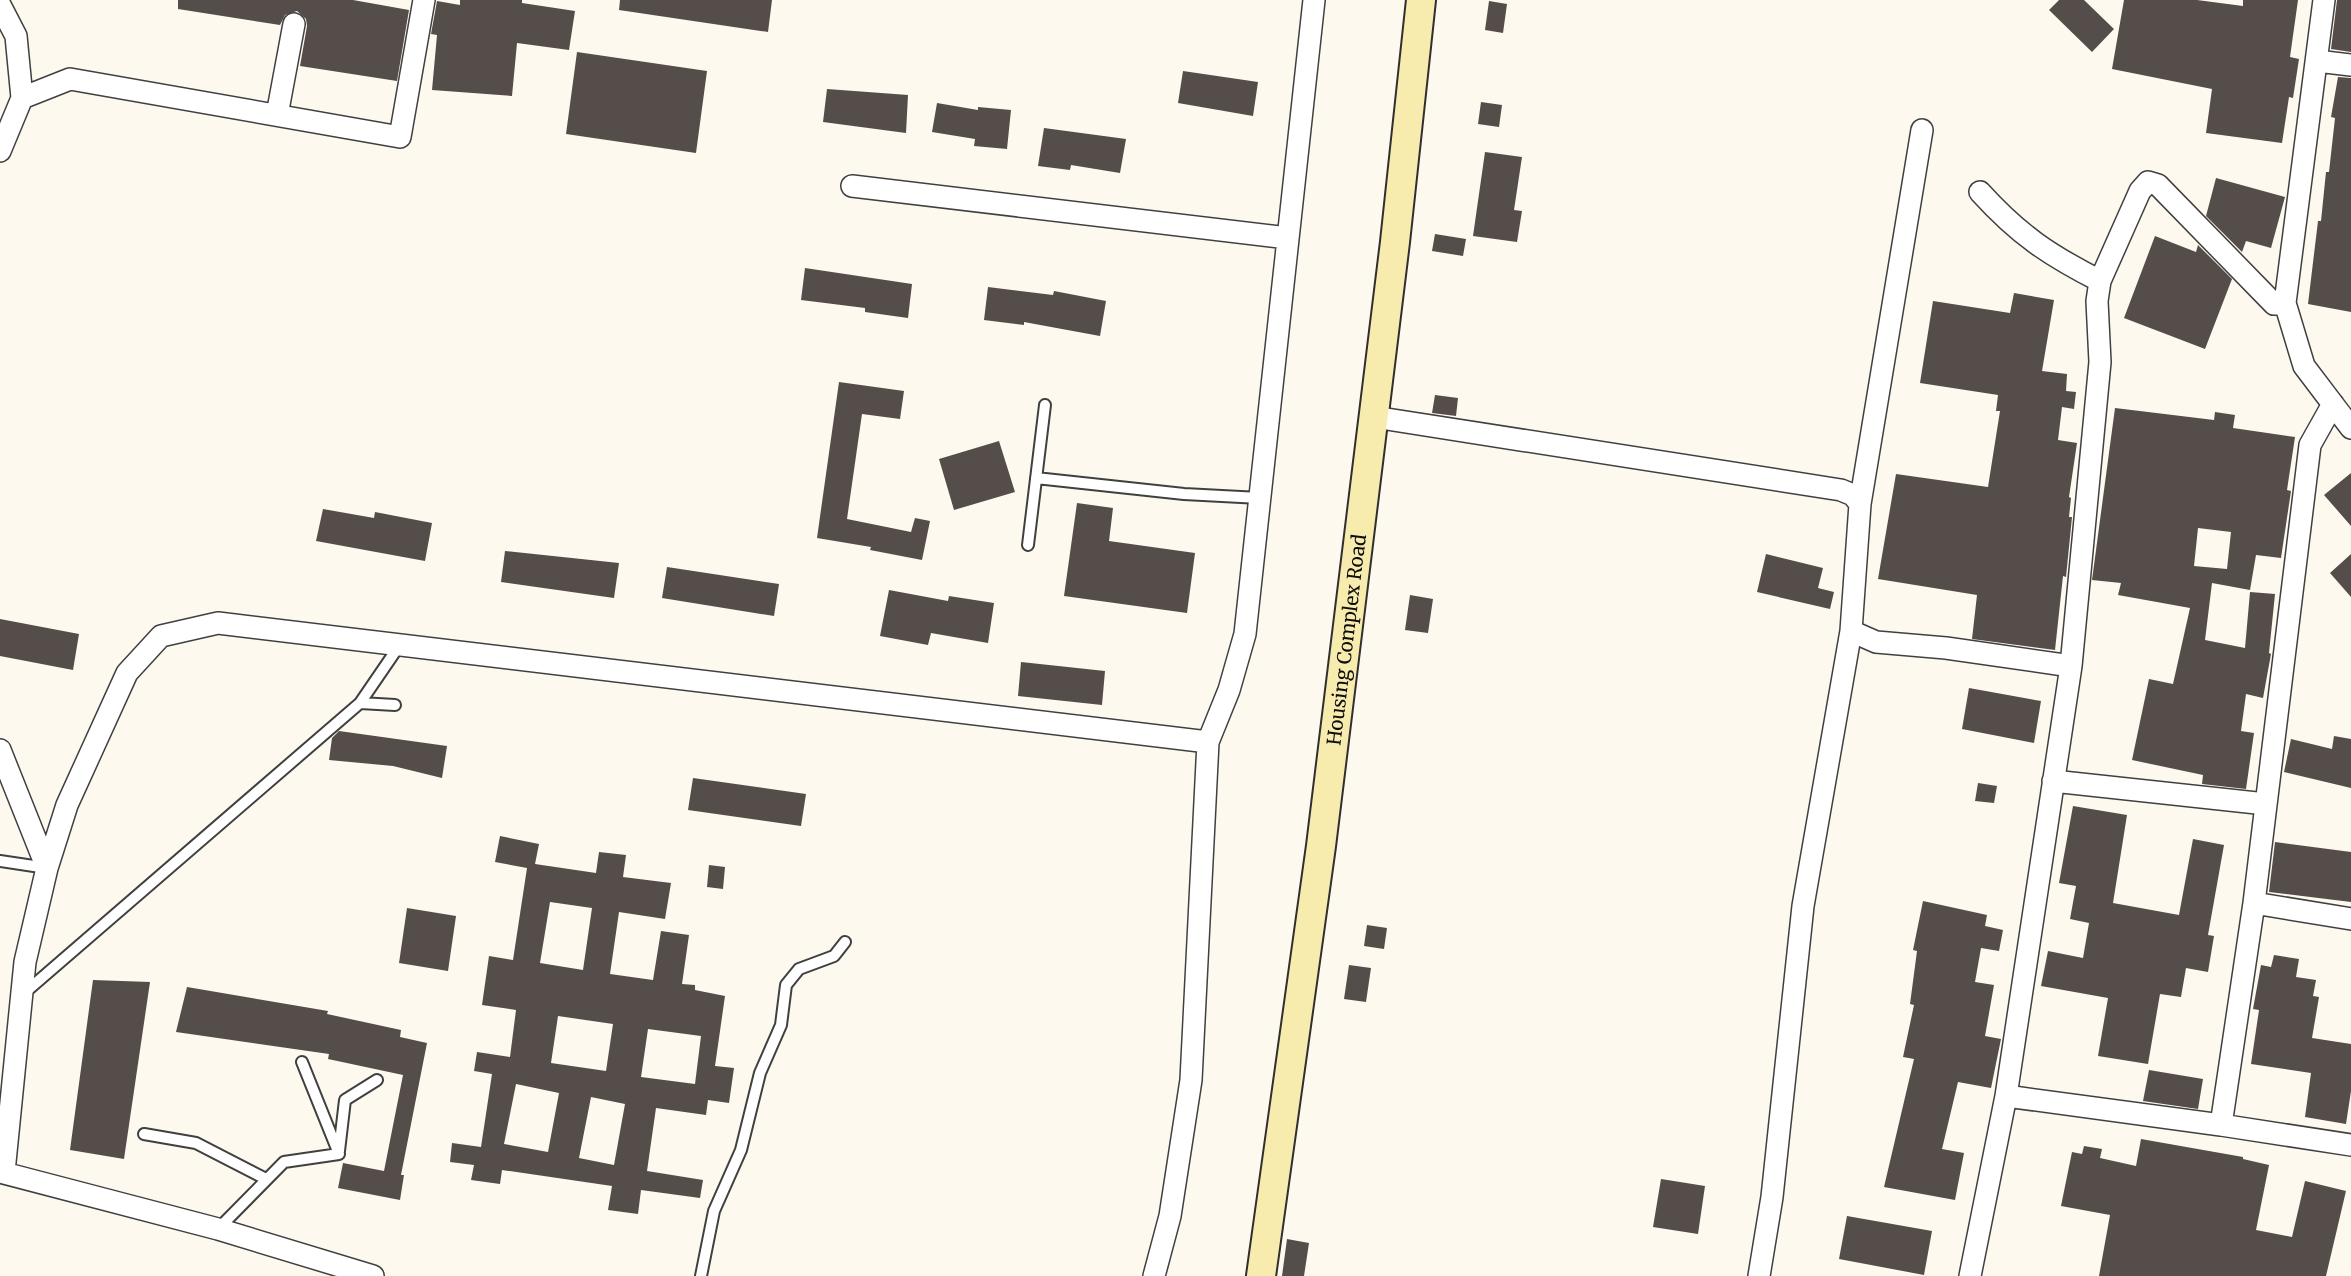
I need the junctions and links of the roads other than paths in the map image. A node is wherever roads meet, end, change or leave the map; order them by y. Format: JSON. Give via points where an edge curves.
{"nodes":[{"id":1,"x":424,"y":0,"type":"edge"},
{"id":2,"x":1314,"y":0,"type":"edge"},
{"id":3,"x":1421,"y":0,"type":"edge"},
{"id":4,"x":2324,"y":0,"type":"edge"},
{"id":5,"x":0,"y":5,"type":"edge"},
{"id":6,"x":294,"y":24,"type":"dead end"},
{"id":7,"x":2317,"y":61,"type":"junction"},
{"id":8,"x":2351,"y":65,"type":"edge"},
{"id":9,"x":22,"y":97,"type":"junction"},
{"id":10,"x":277,"y":115,"type":"junction"},
{"id":11,"x":1922,"y":130,"type":"dead end"},
{"id":12,"x":0,"y":151,"type":"edge"},
{"id":13,"x":852,"y":187,"type":"dead end"},
{"id":14,"x":1980,"y":192,"type":"dead end"},
{"id":15,"x":1288,"y":238,"type":"junction"},
{"id":16,"x":2100,"y":281,"type":"junction"},
{"id":17,"x":2285,"y":303,"type":"junction"},
{"id":18,"x":2333,"y":404,"type":"junction"},
{"id":19,"x":1045,"y":405,"type":"dead end"},
{"id":20,"x":1374,"y":417,"type":"junction"},
{"id":21,"x":2351,"y":428,"type":"edge"},
{"id":22,"x":1036,"y":478,"type":"junction"},
{"id":23,"x":1260,"y":498,"type":"junction"},
{"id":24,"x":1860,"y":504,"type":"junction"},
{"id":25,"x":1028,"y":545,"type":"dead end"},
{"id":26,"x":1851,"y":631,"type":"junction"},
{"id":27,"x":399,"y":646,"type":"junction"},
{"id":28,"x":2071,"y":666,"type":"junction"},
{"id":29,"x":360,"y":703,"type":"junction"},
{"id":30,"x":395,"y":705,"type":"dead end"},
{"id":31,"x":1208,"y":741,"type":"junction"},
{"id":32,"x":0,"y":750,"type":"edge"},
{"id":33,"x":2053,"y":781,"type":"junction"},
{"id":34,"x":2266,"y":804,"type":"junction"},
{"id":35,"x":0,"y":861,"type":"edge"},
{"id":36,"x":47,"y":868,"type":"junction"},
{"id":37,"x":2253,"y":903,"type":"junction"},
{"id":38,"x":2351,"y":919,"type":"edge"},
{"id":39,"x":845,"y":942,"type":"dead end"},
{"id":40,"x":22,"y":995,"type":"junction"},
{"id":41,"x":302,"y":1062,"type":"dead end"},
{"id":42,"x":377,"y":1080,"type":"dead end"},
{"id":43,"x":2006,"y":1096,"type":"junction"},
{"id":44,"x":2221,"y":1125,"type":"junction"},
{"id":45,"x":144,"y":1134,"type":"dead end"},
{"id":46,"x":2351,"y":1145,"type":"edge"},
{"id":47,"x":339,"y":1154,"type":"junction"},
{"id":48,"x":2,"y":1172,"type":"edge"},
{"id":49,"x":266,"y":1179,"type":"junction"},
{"id":50,"x":218,"y":1230,"type":"junction"},
{"id":51,"x":373,"y":1276,"type":"edge"},
{"id":52,"x":701,"y":1276,"type":"edge"},
{"id":53,"x":1154,"y":1276,"type":"edge"},
{"id":54,"x":1261,"y":1276,"type":"edge"},
{"id":55,"x":1759,"y":1276,"type":"edge"},
{"id":56,"x":1970,"y":1276,"type":"edge"}],
"edges":[{"from":1,"to":10,"type":"street","via":[[400,137]]},
{"from":2,"to":15,"type":"street"},
{"from":3,"to":20,"type":"street","name":"Housing Complex Road"},
{"from":4,"to":7,"type":"street"},
{"from":5,"to":9,"type":"street","via":[[16,36]]},
{"from":6,"to":10,"type":"street"},
{"from":7,"to":8,"type":"street"},
{"from":7,"to":17,"type":"street"},
{"from":9,"to":10,"type":"street","via":[[70,79]]},
{"from":9,"to":12,"type":"street"},
{"from":11,"to":24,"type":"street"},
{"from":13,"to":15,"type":"street"},
{"from":14,"to":16,"type":"street","via":[[2012,227],[2050,255]]},
{"from":15,"to":23,"type":"street"},
{"from":16,"to":17,"type":"street","via":[[2148,182],[2158,185],[2274,304]]},
{"from":16,"to":28,"type":"street","via":[[2101,362]]},
{"from":17,"to":18,"type":"street","via":[[2304,366]]},
{"from":18,"to":21,"type":"street"},
{"from":18,"to":34,"type":"street","via":[[2310,445]]},
{"from":19,"to":22,"type":"lane"},
{"from":20,"to":24,"type":"street","via":[[1841,490]]},
{"from":20,"to":54,"type":"street","name":"Housing Complex Road"},
{"from":22,"to":23,"type":"lane"},
{"from":22,"to":25,"type":"lane"},
{"from":23,"to":31,"type":"street","via":[[1245,634]]},
{"from":24,"to":26,"type":"street"},
{"from":26,"to":28,"type":"street","via":[[1875,642]]},
{"from":26,"to":55,"type":"street","via":[[1803,906],[1772,1197]]},
{"from":27,"to":29,"type":"lane"},
{"from":27,"to":31,"type":"street"},
{"from":27,"to":36,"type":"street","via":[[218,623],[161,636],[127,673],[67,805]]},
{"from":28,"to":33,"type":"street"},
{"from":29,"to":30,"type":"lane"},
{"from":29,"to":40,"type":"lane"},
{"from":31,"to":53,"type":"street","via":[[1191,1080],[1170,1216]]},
{"from":32,"to":36,"type":"street"},
{"from":33,"to":34,"type":"street"},
{"from":33,"to":43,"type":"street"},
{"from":34,"to":37,"type":"street"},
{"from":35,"to":36,"type":"lane"},
{"from":36,"to":40,"type":"street"},
{"from":37,"to":38,"type":"street"},
{"from":37,"to":44,"type":"street"},
{"from":39,"to":52,"type":"lane","via":[[834,956],[799,969],[786,985],[781,1025],[760,1073],[741,1150],[714,1211]]},
{"from":40,"to":48,"type":"street"},
{"from":41,"to":47,"type":"lane"},
{"from":42,"to":47,"type":"lane","via":[[345,1100]]},
{"from":43,"to":44,"type":"street"},
{"from":43,"to":56,"type":"street"},
{"from":44,"to":46,"type":"street"},
{"from":45,"to":49,"type":"lane","via":[[196,1143]]},
{"from":47,"to":49,"type":"lane","via":[[284,1162]]},
{"from":48,"to":50,"type":"street"},
{"from":49,"to":50,"type":"lane"},
{"from":50,"to":51,"type":"street"}]}
